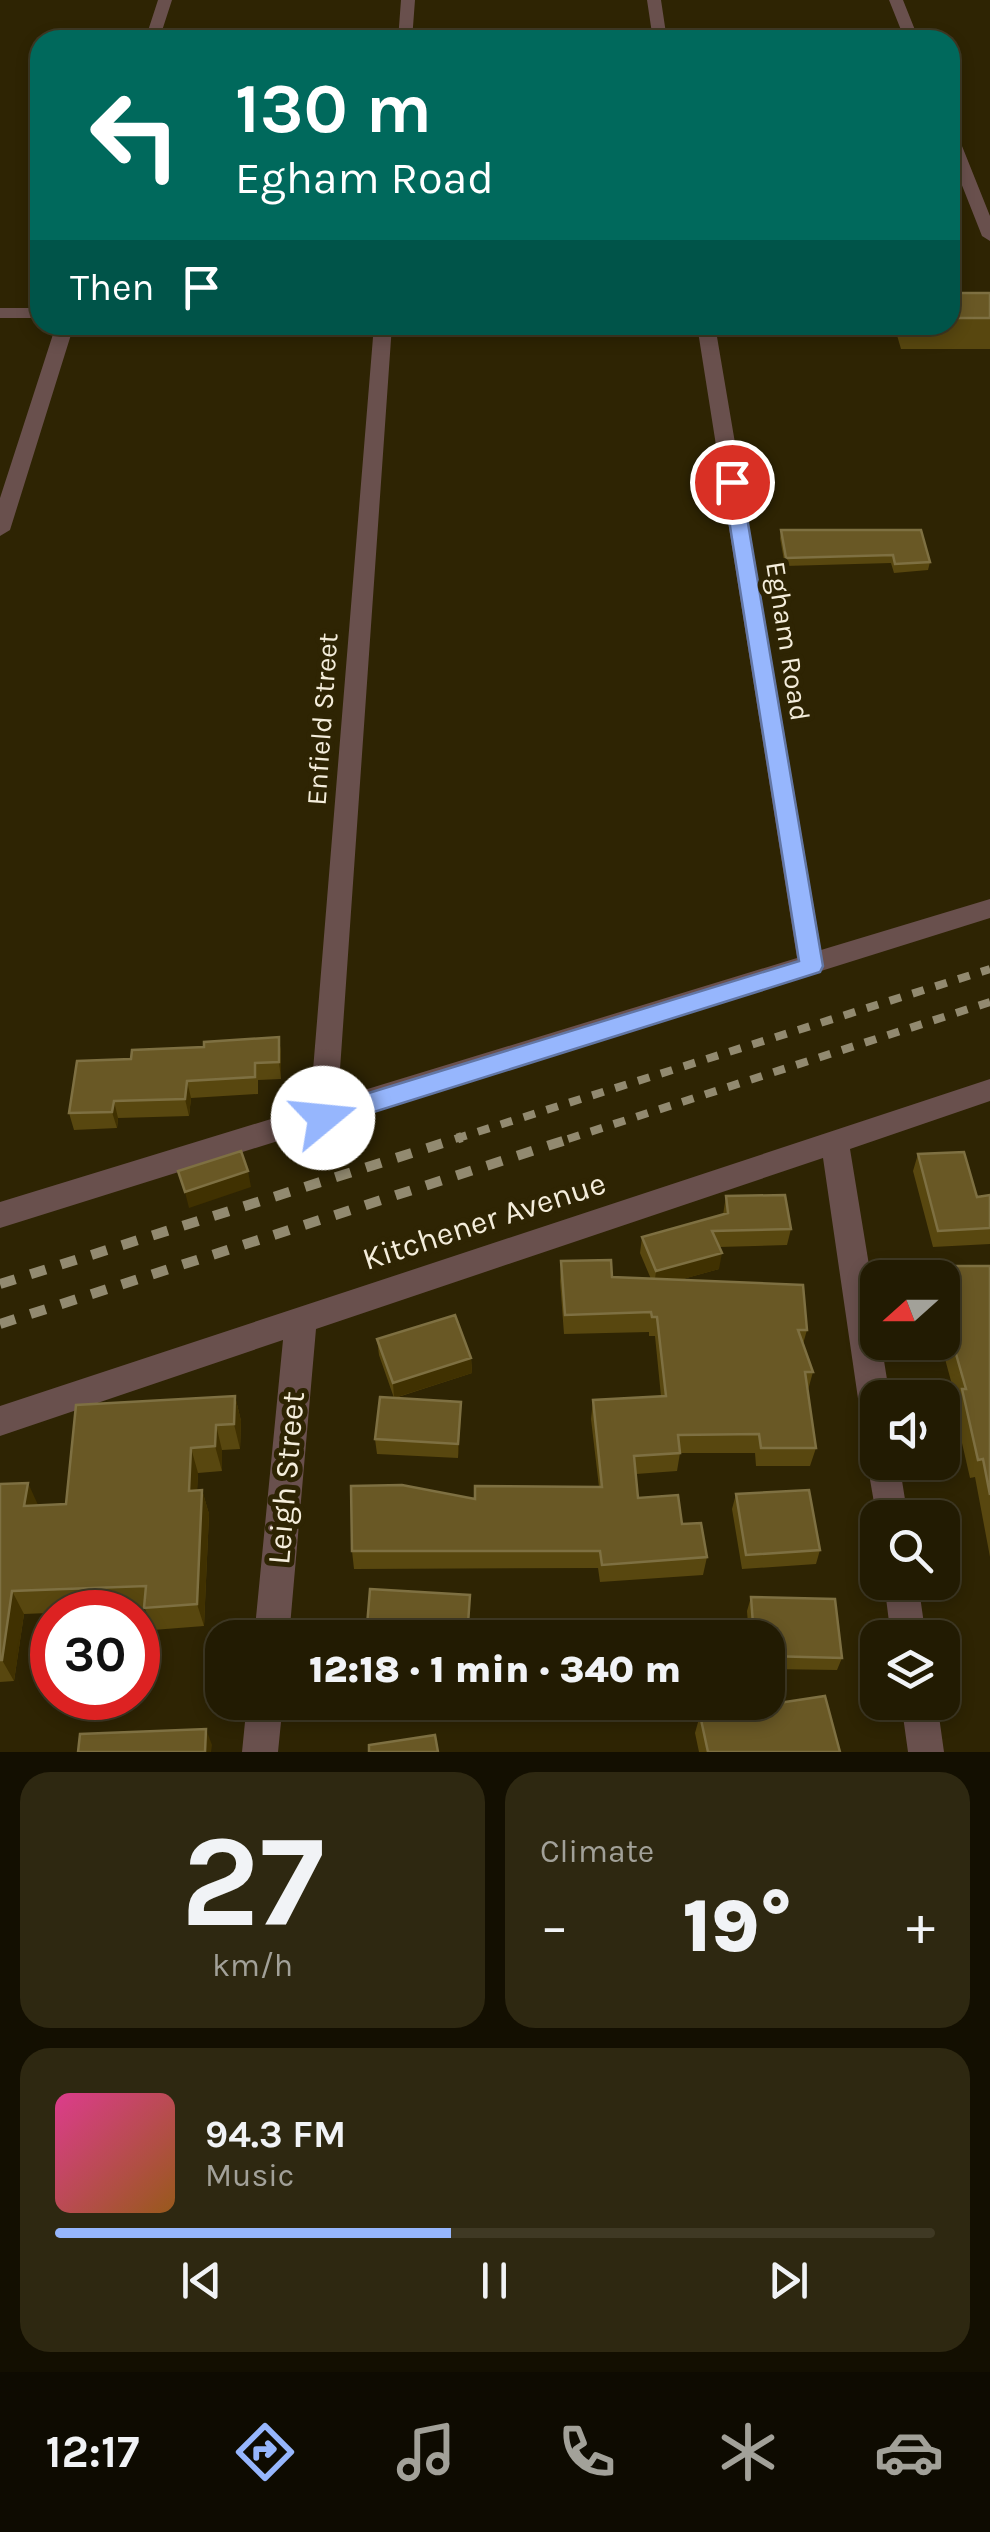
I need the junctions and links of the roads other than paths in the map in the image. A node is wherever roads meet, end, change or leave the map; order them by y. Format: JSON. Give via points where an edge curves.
{"nodes":[{"id":1,"x":165,"y":0,"type":"edge"},
{"id":2,"x":408,"y":0,"type":"edge"},
{"id":3,"x":654,"y":0,"type":"edge"},
{"id":4,"x":896,"y":0,"type":"edge"},
{"id":5,"x":155,"y":30,"type":"edge"},
{"id":6,"x":406,"y":30,"type":"edge"},
{"id":7,"x":658,"y":30,"type":"edge"},
{"id":8,"x":908,"y":30,"type":"edge"},
{"id":9,"x":960,"y":161,"type":"edge"},
{"id":10,"x":990,"y":236,"type":"edge"},
{"id":11,"x":0,"y":313,"type":"edge"},
{"id":12,"x":30,"y":313,"type":"edge"},
{"id":13,"x":62,"y":335,"type":"edge"},
{"id":14,"x":382,"y":335,"type":"edge"},
{"id":15,"x":708,"y":335,"type":"edge"},
{"id":16,"x":0,"y":530,"type":"edge"},
{"id":17,"x":990,"y":908,"type":"edge"},
{"id":18,"x":811,"y":966,"type":"junction"},
{"id":19,"x":990,"y":1090,"type":"edge"},
{"id":20,"x":323,"y":1118,"type":"junction"},
{"id":21,"x":834,"y":1141,"type":"junction"},
{"id":22,"x":0,"y":1216,"type":"edge"},
{"id":23,"x":301,"y":1319,"type":"junction"},
{"id":24,"x":871,"y":1380,"type":"edge"},
{"id":25,"x":0,"y":1420,"type":"edge"},
{"id":26,"x":273,"y":1620,"type":"edge"},
{"id":27,"x":263,"y":1720,"type":"edge"},
{"id":28,"x":922,"y":1720,"type":"edge"},
{"id":29,"x":260,"y":1752,"type":"edge"},
{"id":30,"x":926,"y":1752,"type":"edge"}],
"edges":[{"from":1,"to":5,"type":"street"},
{"from":2,"to":6,"type":"street"},
{"from":3,"to":7,"type":"street"},
{"from":4,"to":8,"type":"street"},
{"from":9,"to":10,"type":"street"},
{"from":11,"to":12,"type":"street"},
{"from":13,"to":16,"type":"street"},
{"from":14,"to":20,"type":"street","name":"Enfield Street"},
{"from":15,"to":18,"type":"street","name":"Egham Road"},
{"from":17,"to":18,"type":"street"},
{"from":18,"to":20,"type":"street"},
{"from":19,"to":21,"type":"street","name":"Kitchener Avenue"},
{"from":20,"to":22,"type":"street"},
{"from":21,"to":23,"type":"street","name":"Kitchener Avenue"},
{"from":21,"to":24,"type":"street"},
{"from":23,"to":25,"type":"street","name":"Kitchener Avenue"},
{"from":23,"to":26,"type":"street","name":"Leigh Street"},
{"from":27,"to":29,"type":"street"},
{"from":28,"to":30,"type":"street"}]}
